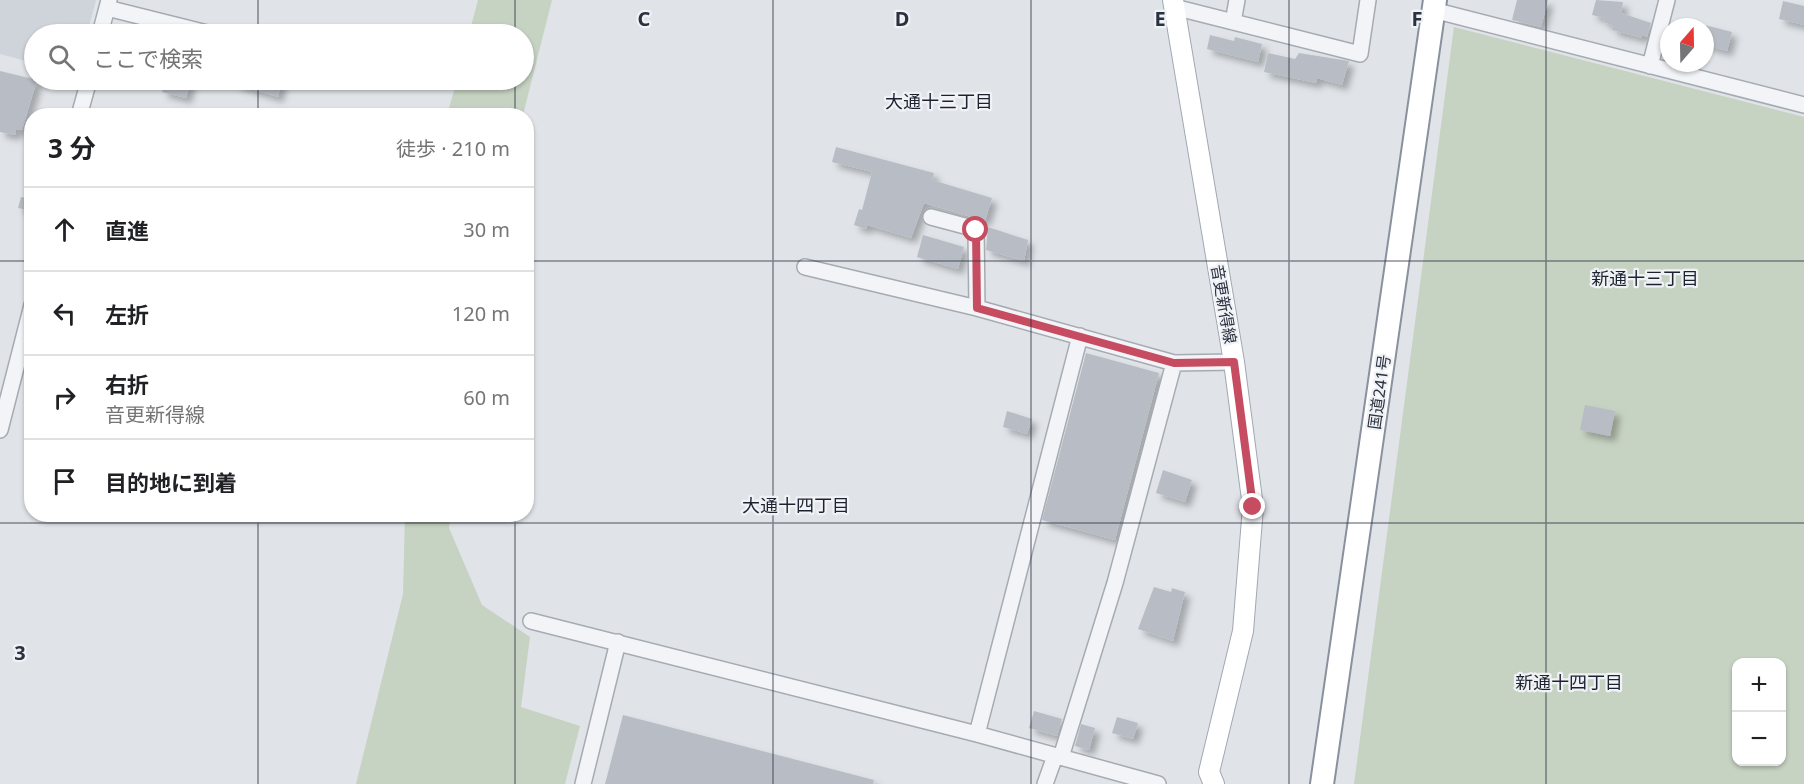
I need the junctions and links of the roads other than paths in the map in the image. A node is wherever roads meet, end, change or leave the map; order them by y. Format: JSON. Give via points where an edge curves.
{"nodes":[{"id":1,"x":1236,"y":0,"type":"edge"},
{"id":2,"x":1368,"y":0,"type":"edge"},
{"id":3,"x":1667,"y":0,"type":"edge"},
{"id":4,"x":1173,"y":3,"type":"edge"},
{"id":5,"x":108,"y":4,"type":"edge"},
{"id":6,"x":1434,"y":5,"type":"edge"},
{"id":7,"x":1233,"y":22,"type":"junction"},
{"id":8,"x":103,"y":24,"type":"edge"},
{"id":9,"x":177,"y":24,"type":"edge"},
{"id":10,"x":1650,"y":66,"type":"junction"},
{"id":11,"x":86,"y":90,"type":"edge"},
{"id":12,"x":1804,"y":105,"type":"edge"},
{"id":13,"x":82,"y":108,"type":"edge"},
{"id":14,"x":931,"y":217,"type":"dead end"},
{"id":15,"x":805,"y":267,"type":"dead end"},
{"id":16,"x":977,"y":308,"type":"junction"},
{"id":17,"x":24,"y":336,"type":"edge"},
{"id":18,"x":1080,"y":336,"type":"junction"},
{"id":19,"x":1234,"y":362,"type":"junction"},
{"id":20,"x":1174,"y":363,"type":"junction"},
{"id":21,"x":0,"y":430,"type":"edge"},
{"id":22,"x":531,"y":621,"type":"dead end"},
{"id":23,"x":618,"y":642,"type":"junction"},
{"id":24,"x":977,"y":734,"type":"junction"},
{"id":25,"x":1058,"y":757,"type":"junction"},
{"id":26,"x":1209,"y":780,"type":"edge"},
{"id":27,"x":583,"y":784,"type":"edge"},
{"id":28,"x":1045,"y":784,"type":"edge"},
{"id":29,"x":1158,"y":784,"type":"edge"},
{"id":30,"x":1322,"y":784,"type":"edge"}],
"edges":[{"from":1,"to":7,"type":"street"},
{"from":2,"to":7,"type":"street","via":[[1360,54]]},
{"from":3,"to":10,"type":"street"},
{"from":4,"to":7,"type":"street"},
{"from":4,"to":19,"type":"main road","name":"音更新得線"},
{"from":5,"to":8,"type":"street"},
{"from":5,"to":9,"type":"street"},
{"from":6,"to":10,"type":"street"},
{"from":6,"to":30,"type":"highway","name":"国道241号"},
{"from":10,"to":12,"type":"street"},
{"from":11,"to":13,"type":"street"},
{"from":14,"to":16,"type":"street","via":[[976,230]]},
{"from":15,"to":16,"type":"street"},
{"from":16,"to":18,"type":"street"},
{"from":17,"to":21,"type":"street"},
{"from":18,"to":20,"type":"street"},
{"from":18,"to":24,"type":"street"},
{"from":19,"to":20,"type":"street"},
{"from":19,"to":26,"type":"main road","name":"音更新得線","via":[[1253,507],[1243,632]]},
{"from":20,"to":25,"type":"street","via":[[1115,582]]},
{"from":22,"to":23,"type":"street"},
{"from":23,"to":24,"type":"street"},
{"from":23,"to":27,"type":"street"},
{"from":24,"to":25,"type":"street"},
{"from":25,"to":28,"type":"street"},
{"from":25,"to":29,"type":"street"}]}
